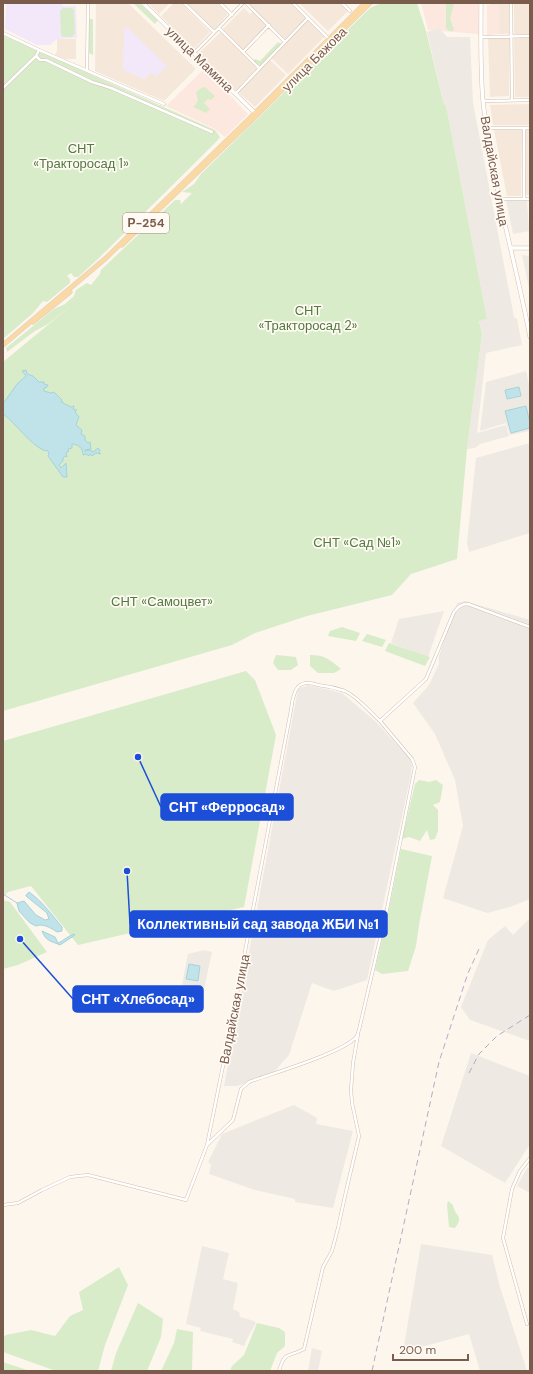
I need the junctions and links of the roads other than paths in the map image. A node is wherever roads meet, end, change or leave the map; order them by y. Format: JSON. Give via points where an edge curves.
{"nodes":[{"id":1,"x":88,"y":3,"type":"edge"},
{"id":2,"x":143,"y":3,"type":"edge"},
{"id":3,"x":184,"y":3,"type":"edge"},
{"id":4,"x":220,"y":3,"type":"edge"},
{"id":5,"x":243,"y":3,"type":"edge"},
{"id":6,"x":246,"y":3,"type":"edge"},
{"id":7,"x":293,"y":3,"type":"edge"},
{"id":8,"x":342,"y":3,"type":"edge"},
{"id":9,"x":365,"y":3,"type":"edge"},
{"id":10,"x":372,"y":3,"type":"edge"},
{"id":11,"x":481,"y":3,"type":"edge"},
{"id":12,"x":511,"y":3,"type":"edge"},
{"id":13,"x":350,"y":11,"type":"dead end"},
{"id":14,"x":232,"y":14,"type":"junction"},
{"id":15,"x":308,"y":18,"type":"junction"},
{"id":16,"x":269,"y":26,"type":"junction"},
{"id":17,"x":218,"y":28,"type":"junction"},
{"id":18,"x":214,"y":32,"type":"junction"},
{"id":19,"x":3,"y":33,"type":"edge"},
{"id":20,"x":512,"y":36,"type":"junction"},
{"id":21,"x":530,"y":36,"type":"edge"},
{"id":22,"x":481,"y":37,"type":"junction"},
{"id":23,"x":329,"y":39,"type":"junction"},
{"id":24,"x":285,"y":42,"type":"junction"},
{"id":25,"x":39,"y":50,"type":"junction"},
{"id":26,"x":243,"y":52,"type":"junction"},
{"id":27,"x":194,"y":53,"type":"junction"},
{"id":28,"x":36,"y":56,"type":"junction"},
{"id":29,"x":259,"y":68,"type":"junction"},
{"id":30,"x":87,"y":70,"type":"junction"},
{"id":31,"x":3,"y":88,"type":"edge"},
{"id":32,"x":236,"y":93,"type":"junction"},
{"id":33,"x":512,"y":100,"type":"junction"},
{"id":34,"x":530,"y":100,"type":"edge"},
{"id":35,"x":483,"y":101,"type":"junction"},
{"id":36,"x":164,"y":104,"type":"dead end"},
{"id":37,"x":256,"y":114,"type":"junction"},
{"id":38,"x":486,"y":128,"type":"junction"},
{"id":39,"x":524,"y":128,"type":"junction"},
{"id":40,"x":530,"y":128,"type":"edge"},
{"id":41,"x":212,"y":132,"type":"dead end"},
{"id":42,"x":499,"y":199,"type":"junction"},
{"id":43,"x":524,"y":199,"type":"junction"},
{"id":44,"x":530,"y":199,"type":"edge"},
{"id":45,"x":510,"y":248,"type":"junction"},
{"id":46,"x":530,"y":248,"type":"edge"},
{"id":47,"x":530,"y":337,"type":"edge"},
{"id":48,"x":3,"y":346,"type":"edge"},
{"id":49,"x":530,"y":628,"type":"edge"},
{"id":50,"x":380,"y":721,"type":"junction"},
{"id":51,"x":359,"y":1030,"type":"junction"},
{"id":52,"x":207,"y":1145,"type":"junction"},
{"id":53,"x":530,"y":1158,"type":"edge"},
{"id":54,"x":3,"y":1205,"type":"edge"},
{"id":55,"x":527,"y":1324,"type":"dead end"},
{"id":56,"x":279,"y":1371,"type":"edge"}],
"edges":[{"from":1,"to":30,"type":"street"},
{"from":2,"to":27,"type":"street","name":"улица Мамина"},
{"from":3,"to":18,"type":"street"},
{"from":4,"to":14,"type":"street"},
{"from":5,"to":14,"type":"street"},
{"from":6,"to":16,"type":"street"},
{"from":7,"to":15,"type":"street"},
{"from":8,"to":13,"type":"street"},
{"from":9,"to":23,"type":"main road","name":"улица Бажова"},
{"from":10,"to":37,"type":"main road","name":"улица Бажова"},
{"from":11,"to":22,"type":"street","name":"Валдайская улица"},
{"from":12,"to":20,"type":"street"},
{"from":14,"to":17,"type":"street"},
{"from":15,"to":23,"type":"street"},
{"from":15,"to":24,"type":"street"},
{"from":16,"to":24,"type":"street"},
{"from":16,"to":26,"type":"street"},
{"from":17,"to":18,"type":"street"},
{"from":17,"to":26,"type":"street"},
{"from":18,"to":27,"type":"street"},
{"from":19,"to":25,"type":"street"},
{"from":20,"to":21,"type":"street"},
{"from":20,"to":22,"type":"street"},
{"from":20,"to":33,"type":"street"},
{"from":22,"to":35,"type":"street","name":"Валдайская улица"},
{"from":23,"to":37,"type":"main road","name":"улица Бажова"},
{"from":24,"to":29,"type":"street"},
{"from":25,"to":28,"type":"street"},
{"from":25,"to":30,"type":"street"},
{"from":26,"to":29,"type":"street"},
{"from":27,"to":32,"type":"street","name":"улица Мамина"},
{"from":28,"to":31,"type":"street"},
{"from":28,"to":41,"type":"street","via":[[40,60],[46,60]]},
{"from":29,"to":32,"type":"street"},
{"from":30,"to":36,"type":"street"},
{"from":32,"to":37,"type":"street","name":"улица Мамина"},
{"from":33,"to":34,"type":"street"},
{"from":33,"to":35,"type":"street"},
{"from":35,"to":38,"type":"street","name":"Валдайская улица"},
{"from":37,"to":48,"type":"main road","number":"Р-254","via":[[107,260]]},
{"from":38,"to":39,"type":"street"},
{"from":38,"to":42,"type":"street","name":"Валдайская улица"},
{"from":39,"to":40,"type":"street"},
{"from":39,"to":43,"type":"street"},
{"from":42,"to":43,"type":"street"},
{"from":42,"to":45,"type":"street","name":"Валдайская улица"},
{"from":43,"to":44,"type":"street"},
{"from":45,"to":46,"type":"street"},
{"from":45,"to":47,"type":"street","name":"Валдайская улица"},
{"from":49,"to":50,"type":"street","via":[[468,604],[458,607],[426,679]]},
{"from":50,"to":51,"type":"street","via":[[416,767]]},
{"from":50,"to":52,"type":"street","name":"Валдайская улица","via":[[351,695],[335,688],[305,683],[295,692]]},
{"from":51,"to":52,"type":"street","via":[[353,1039],[333,1052],[249,1082],[241,1089],[233,1120]]},
{"from":51,"to":56,"type":"street","via":[[351,1090],[359,1136],[338,1228],[332,1251],[323,1267],[304,1349],[286,1356]]},
{"from":52,"to":54,"type":"street","via":[[186,1200],[88,1175],[78,1175],[18,1203]]},
{"from":53,"to":55,"type":"street","via":[[520,1170],[512,1188],[503,1238]]}]}
